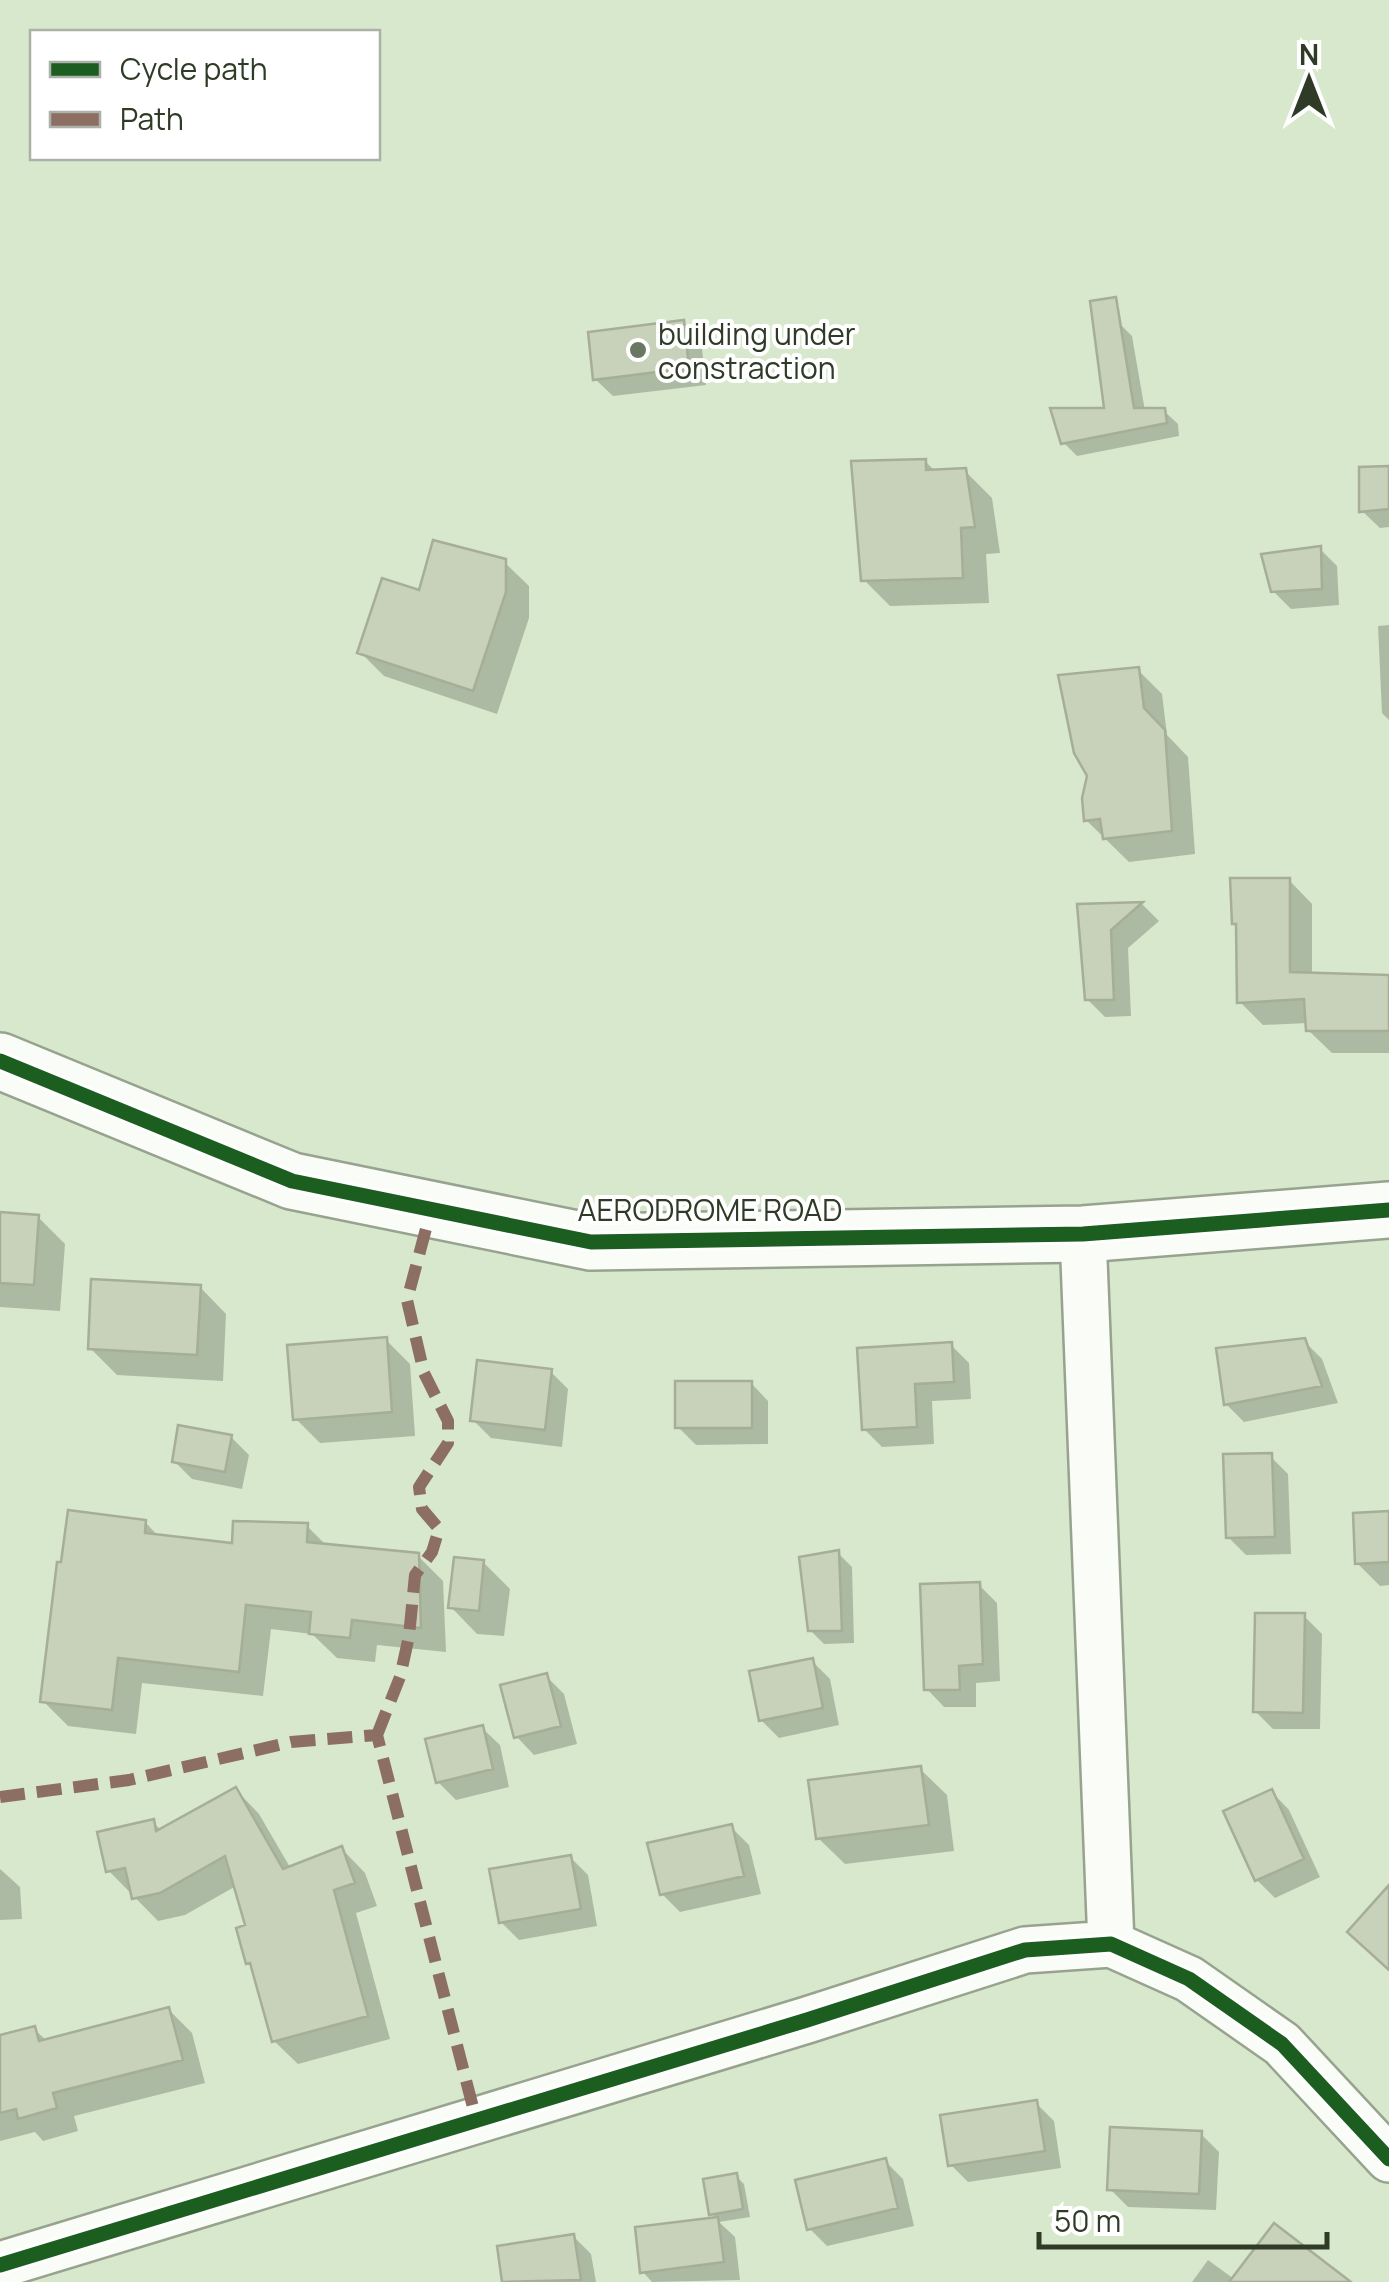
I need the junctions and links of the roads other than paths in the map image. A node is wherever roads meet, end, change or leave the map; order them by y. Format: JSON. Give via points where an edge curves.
{"nodes":[{"id":1,"x":0,"y":1061,"type":"edge"},
{"id":2,"x":1389,"y":1210,"type":"edge"},
{"id":3,"x":1083,"y":1234,"type":"junction"},
{"id":4,"x":1111,"y":1944,"type":"junction"},
{"id":5,"x":1389,"y":2159,"type":"edge"},
{"id":6,"x":0,"y":2265,"type":"edge"}],
"edges":[{"from":1,"to":3,"type":"street","name":"AERODROME ROAD","via":[[292,1182],[591,1242]]},
{"from":2,"to":3,"type":"street","name":"AERODROME ROAD"},
{"from":3,"to":4,"type":"street"},
{"from":4,"to":5,"type":"street","via":[[1188,1979],[1282,2044]]},
{"from":4,"to":6,"type":"street","via":[[1025,1950]]}]}
